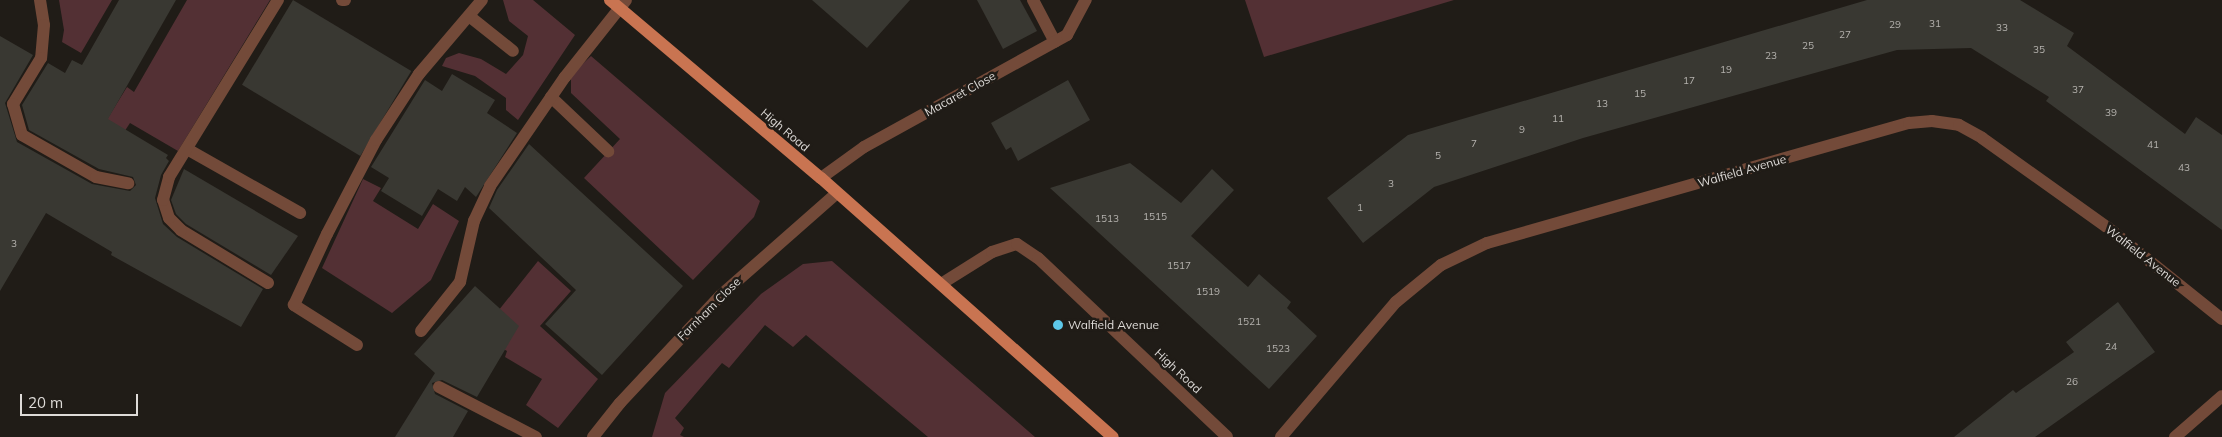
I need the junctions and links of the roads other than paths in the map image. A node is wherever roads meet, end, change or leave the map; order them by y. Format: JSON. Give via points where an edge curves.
{"nodes":[{"id":1,"x":40,"y":0,"type":"edge"},
{"id":2,"x":278,"y":0,"type":"edge"},
{"id":3,"x":482,"y":0,"type":"edge"},
{"id":4,"x":1033,"y":0,"type":"edge"},
{"id":5,"x":1086,"y":0,"type":"edge"},
{"id":6,"x":618,"y":2,"type":"edge"},
{"id":7,"x":469,"y":16,"type":"junction"},
{"id":8,"x":1055,"y":42,"type":"junction"},
{"id":9,"x":513,"y":51,"type":"dead end"},
{"id":10,"x":551,"y":97,"type":"junction"},
{"id":11,"x":187,"y":148,"type":"junction"},
{"id":12,"x":608,"y":151,"type":"dead end"},
{"id":13,"x":821,"y":178,"type":"junction"},
{"id":14,"x":128,"y":183,"type":"dead end"},
{"id":15,"x":837,"y":193,"type":"junction"},
{"id":16,"x":300,"y":213,"type":"dead end"},
{"id":17,"x":268,"y":283,"type":"dead end"},
{"id":18,"x":941,"y":284,"type":"junction"},
{"id":19,"x":2222,"y":319,"type":"edge"},
{"id":20,"x":422,"y":330,"type":"dead end"},
{"id":21,"x":357,"y":345,"type":"dead end"},
{"id":22,"x":439,"y":387,"type":"dead end"},
{"id":23,"x":2222,"y":396,"type":"edge"},
{"id":24,"x":536,"y":437,"type":"edge"},
{"id":25,"x":593,"y":437,"type":"edge"},
{"id":26,"x":1112,"y":437,"type":"edge"},
{"id":27,"x":1227,"y":437,"type":"edge"},
{"id":28,"x":1281,"y":437,"type":"edge"},
{"id":29,"x":2176,"y":437,"type":"edge"}],
"edges":[{"from":1,"to":14,"type":"street","via":[[44,24],[41,58],[13,104],[22,134],[96,177]]},
{"from":2,"to":11,"type":"street"},
{"from":3,"to":7,"type":"street"},
{"from":4,"to":8,"type":"street"},
{"from":5,"to":8,"type":"street","name":"Macaret Close","via":[[1067,35]]},
{"from":6,"to":10,"type":"street"},
{"from":6,"to":13,"type":"main road","name":"High Road"},
{"from":7,"to":9,"type":"street"},
{"from":7,"to":21,"type":"street","via":[[419,74],[376,140],[326,234],[294,305]]},
{"from":8,"to":13,"type":"street","name":"Macaret Close","via":[[864,147]]},
{"from":10,"to":12,"type":"street"},
{"from":10,"to":20,"type":"street","via":[[490,186],[474,221],[460,282]]},
{"from":11,"to":16,"type":"street"},
{"from":11,"to":17,"type":"street","via":[[169,177],[163,200],[169,218],[181,230]]},
{"from":13,"to":15,"type":"main road","name":"High Road"},
{"from":15,"to":18,"type":"main road","name":"High Road"},
{"from":15,"to":25,"type":"street","name":"Farnham Close","via":[[721,295],[620,403]]},
{"from":18,"to":26,"type":"main road","name":"High Road"},
{"from":18,"to":27,"type":"street","name":"High Road","via":[[992,252],[1017,244],[1038,258]]},
{"from":19,"to":28,"type":"street","name":"Walfield Avenue","via":[[2107,227],[1982,138],[1959,125],[1932,121],[1908,123],[1487,243],[1441,265],[1396,302]]},
{"from":22,"to":24,"type":"street"},
{"from":23,"to":29,"type":"street"}]}
